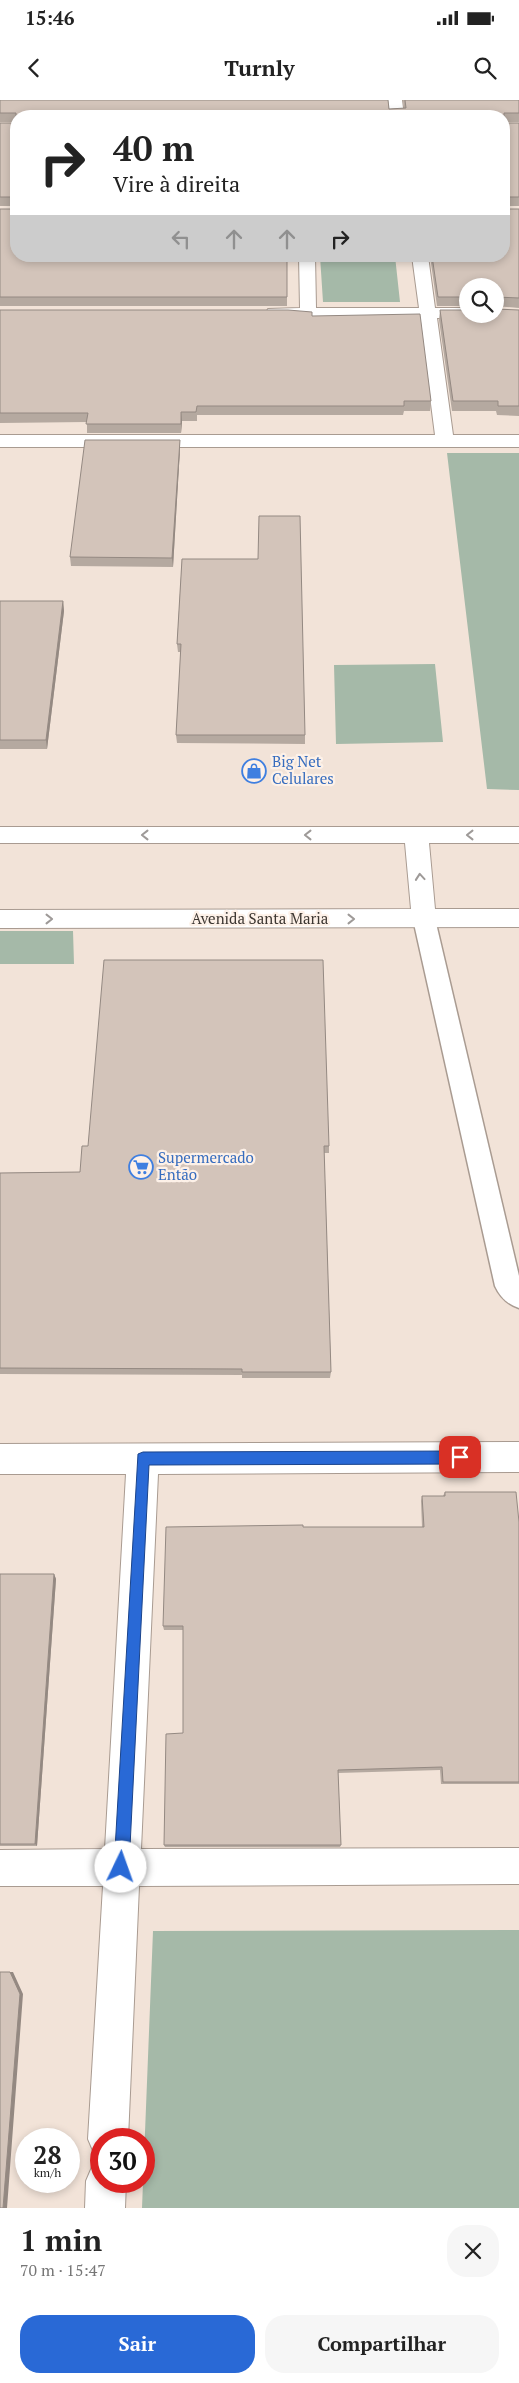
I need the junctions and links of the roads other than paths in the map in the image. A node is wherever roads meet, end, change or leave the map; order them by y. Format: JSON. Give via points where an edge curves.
{"nodes":[{"id":1,"x":307,"y":262,"type":"edge"},
{"id":2,"x":421,"y":262,"type":"edge"},
{"id":3,"x":459,"y":312,"type":"edge"},
{"id":4,"x":258,"y":313,"type":"edge"},
{"id":5,"x":308,"y":313,"type":"junction"},
{"id":6,"x":426,"y":313,"type":"junction"},
{"id":7,"x":0,"y":441,"type":"edge"},
{"id":8,"x":445,"y":441,"type":"junction"},
{"id":9,"x":519,"y":441,"type":"edge"},
{"id":10,"x":0,"y":835,"type":"edge"},
{"id":11,"x":416,"y":835,"type":"junction"},
{"id":12,"x":519,"y":835,"type":"edge"},
{"id":13,"x":519,"y":918,"type":"edge"},
{"id":14,"x":0,"y":919,"type":"edge"},
{"id":15,"x":424,"y":919,"type":"junction"},
{"id":16,"x":519,"y":1296,"type":"edge"},
{"id":17,"x":519,"y":1457,"type":"edge"},
{"id":18,"x":143,"y":1458,"type":"junction"},
{"id":19,"x":0,"y":1459,"type":"edge"},
{"id":20,"x":519,"y":1866,"type":"edge"},
{"id":21,"x":121,"y":1867,"type":"junction"},
{"id":22,"x":0,"y":1868,"type":"edge"},
{"id":23,"x":109,"y":2128,"type":"edge"},
{"id":24,"x":106,"y":2193,"type":"edge"},
{"id":25,"x":105,"y":2208,"type":"edge"}],
"edges":[{"from":1,"to":5,"type":"street"},
{"from":2,"to":6,"type":"street"},
{"from":3,"to":6,"type":"street"},
{"from":4,"to":5,"type":"street"},
{"from":5,"to":6,"type":"street"},
{"from":6,"to":8,"type":"street"},
{"from":7,"to":8,"type":"street"},
{"from":8,"to":9,"type":"street"},
{"from":11,"to":10,"type":"street","one_way":true},
{"from":12,"to":11,"type":"street","one_way":true},
{"from":15,"to":11,"type":"street","one_way":true},
{"from":13,"to":15,"type":"street","name":"Avenida Santa Maria"},
{"from":14,"to":15,"type":"street","name":"Avenida Santa Maria","one_way":true},
{"from":15,"to":16,"type":"lane","via":[[508,1286]]},
{"from":17,"to":18,"type":"street"},
{"from":18,"to":19,"type":"street"},
{"from":18,"to":21,"type":"street"},
{"from":20,"to":21,"type":"street"},
{"from":21,"to":22,"type":"street"},
{"from":21,"to":23,"type":"street"},
{"from":24,"to":25,"type":"street"}]}
